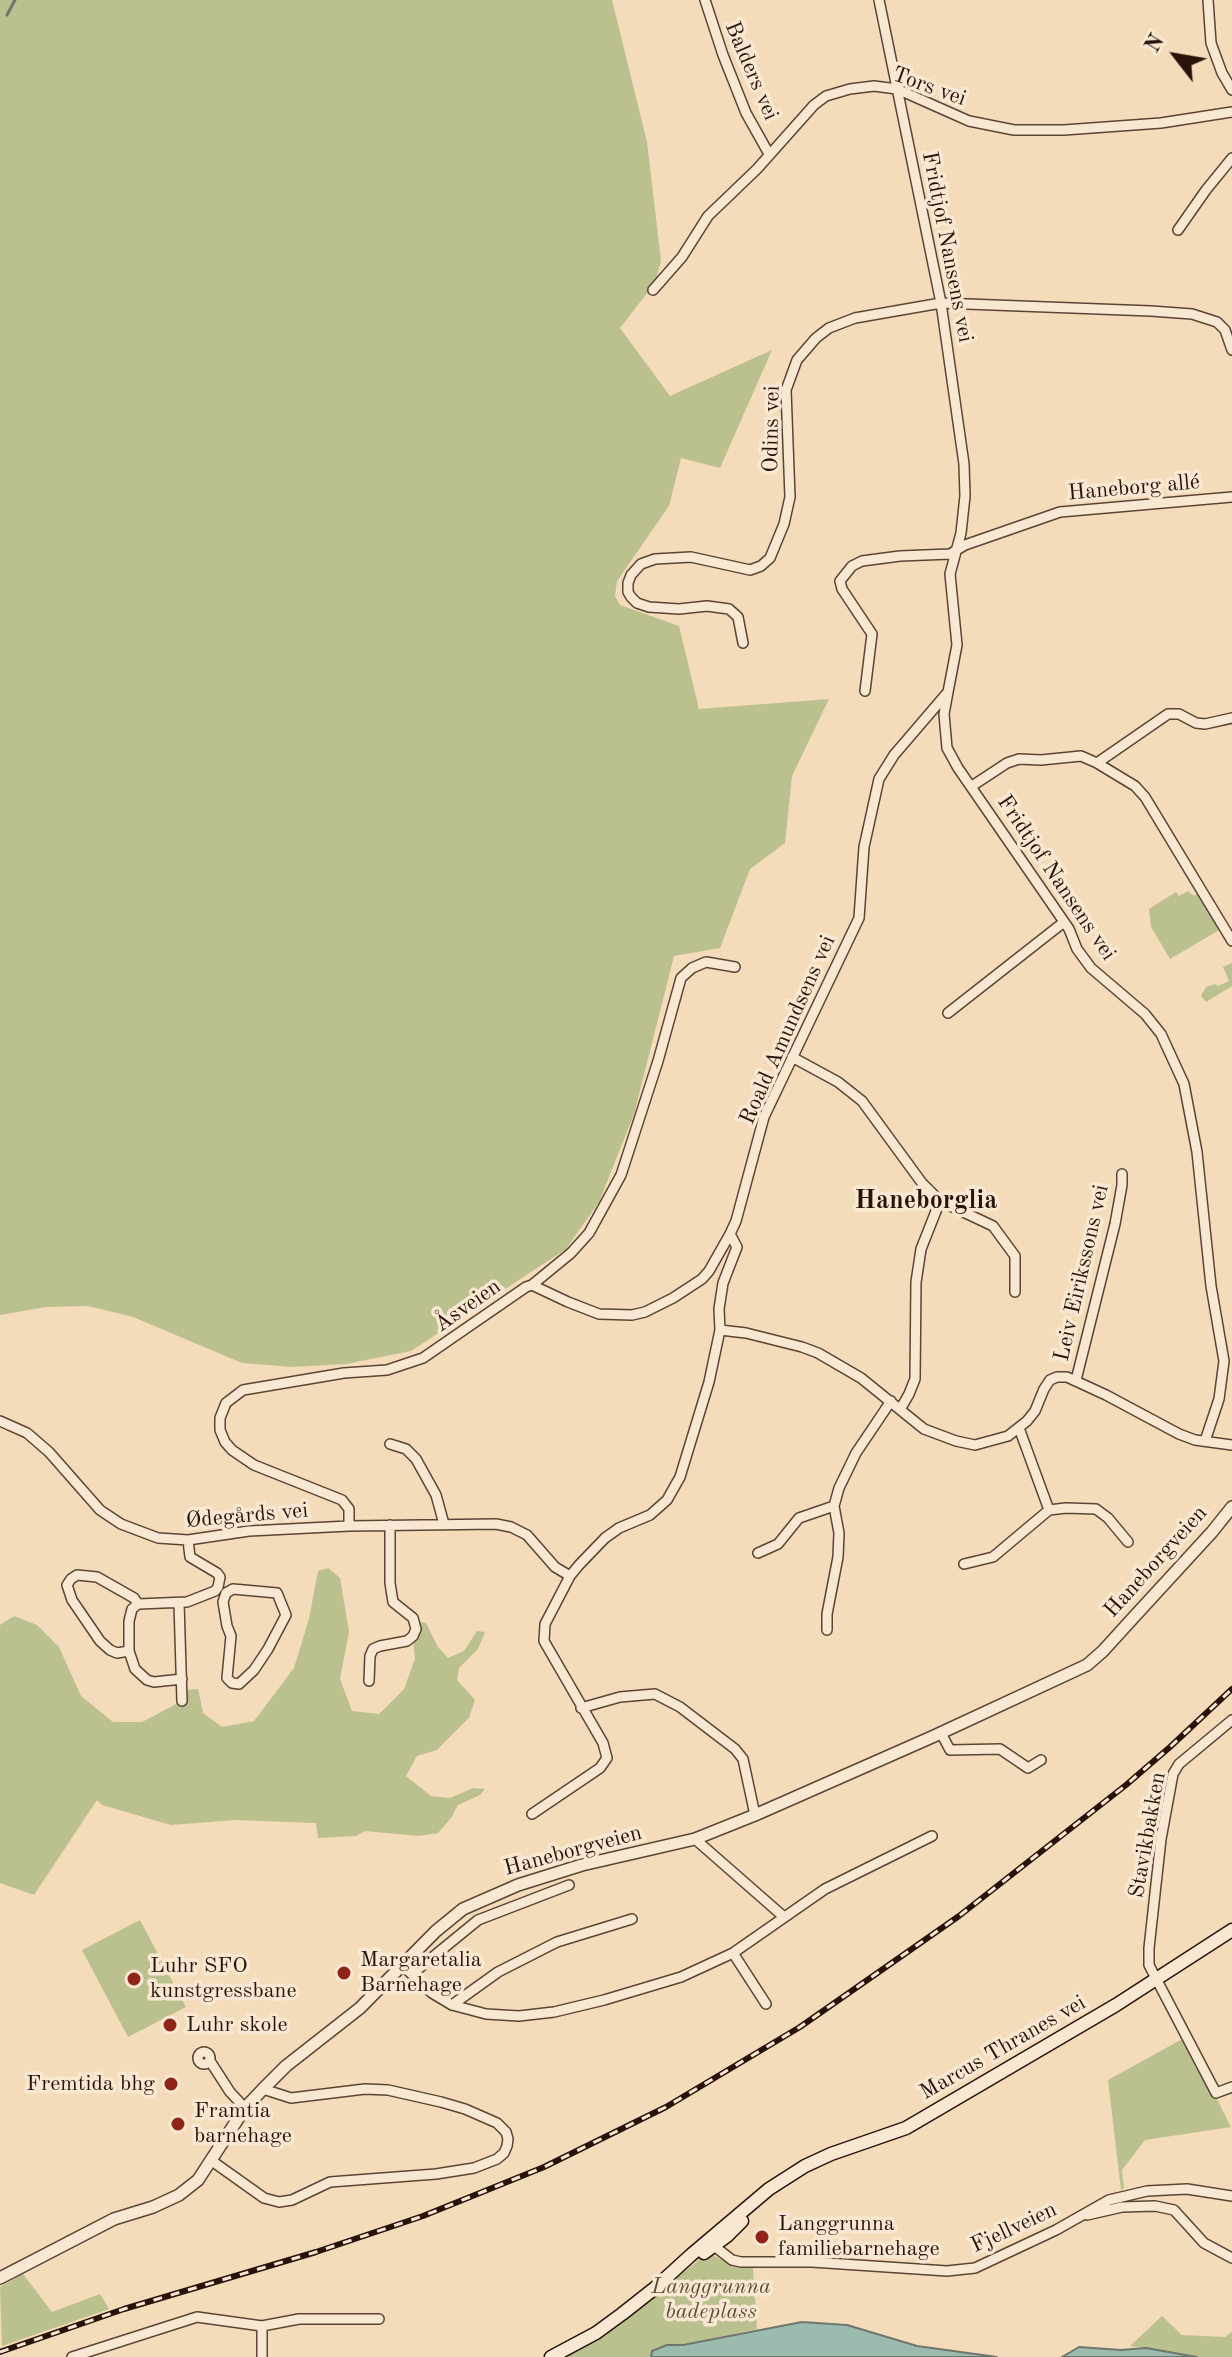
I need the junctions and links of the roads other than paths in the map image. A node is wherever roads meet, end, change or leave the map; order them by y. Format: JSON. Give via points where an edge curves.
{"nodes":[{"id":1,"x":705,"y":0,"type":"edge"},
{"id":2,"x":879,"y":0,"type":"edge"},
{"id":3,"x":1208,"y":0,"type":"edge"},
{"id":4,"x":897,"y":89,"type":"junction"},
{"id":5,"x":1232,"y":90,"type":"edge"},
{"id":6,"x":1232,"y":112,"type":"edge"},
{"id":7,"x":769,"y":154,"type":"junction"},
{"id":8,"x":1232,"y":158,"type":"edge"},
{"id":9,"x":1178,"y":230,"type":"dead end"},
{"id":10,"x":653,"y":290,"type":"dead end"},
{"id":11,"x":941,"y":303,"type":"junction"},
{"id":12,"x":1232,"y":350,"type":"edge"},
{"id":13,"x":1232,"y":497,"type":"edge"},
{"id":14,"x":956,"y":552,"type":"junction"},
{"id":15,"x":743,"y":643,"type":"dead end"},
{"id":16,"x":865,"y":691,"type":"dead end"},
{"id":17,"x":946,"y":693,"type":"junction"},
{"id":18,"x":1232,"y":718,"type":"edge"},
{"id":19,"x":1097,"y":763,"type":"junction"},
{"id":20,"x":972,"y":786,"type":"junction"},
{"id":21,"x":1064,"y":922,"type":"junction"},
{"id":22,"x":1232,"y":941,"type":"edge"},
{"id":23,"x":735,"y":967,"type":"dead end"},
{"id":24,"x":948,"y":1013,"type":"dead end"},
{"id":25,"x":792,"y":1057,"type":"junction"},
{"id":26,"x":1122,"y":1174,"type":"dead end"},
{"id":27,"x":940,"y":1201,"type":"junction"},
{"id":28,"x":730,"y":1234,"type":"junction"},
{"id":29,"x":532,"y":1285,"type":"junction"},
{"id":30,"x":1015,"y":1292,"type":"dead end"},
{"id":31,"x":720,"y":1330,"type":"junction"},
{"id":32,"x":1076,"y":1380,"type":"junction"},
{"id":33,"x":891,"y":1401,"type":"junction"},
{"id":34,"x":901,"y":1408,"type":"junction"},
{"id":35,"x":0,"y":1421,"type":"edge"},
{"id":36,"x":1019,"y":1428,"type":"junction"},
{"id":37,"x":1205,"y":1441,"type":"junction"},
{"id":38,"x":390,"y":1444,"type":"dead end"},
{"id":39,"x":1232,"y":1445,"type":"edge"},
{"id":40,"x":834,"y":1506,"type":"junction"},
{"id":41,"x":1232,"y":1507,"type":"edge"},
{"id":42,"x":1049,"y":1510,"type":"junction"},
{"id":43,"x":444,"y":1524,"type":"junction"},
{"id":44,"x":390,"y":1525,"type":"junction"},
{"id":45,"x":349,"y":1526,"type":"junction"},
{"id":46,"x":188,"y":1540,"type":"junction"},
{"id":47,"x":1128,"y":1542,"type":"dead end"},
{"id":48,"x":758,"y":1553,"type":"dead end"},
{"id":49,"x":964,"y":1564,"type":"dead end"},
{"id":50,"x":570,"y":1576,"type":"junction"},
{"id":51,"x":222,"y":1590,"type":"junction"},
{"id":52,"x":179,"y":1603,"type":"junction"},
{"id":53,"x":138,"y":1604,"type":"junction"},
{"id":54,"x":827,"y":1630,"type":"dead end"},
{"id":55,"x":129,"y":1651,"type":"junction"},
{"id":56,"x":182,"y":1679,"type":"junction"},
{"id":57,"x":369,"y":1681,"type":"dead end"},
{"id":58,"x":182,"y":1701,"type":"dead end"},
{"id":59,"x":581,"y":1708,"type":"junction"},
{"id":60,"x":1232,"y":1720,"type":"edge"},
{"id":61,"x":941,"y":1733,"type":"junction"},
{"id":62,"x":1041,"y":1760,"type":"dead end"},
{"id":63,"x":532,"y":1814,"type":"dead end"},
{"id":64,"x":755,"y":1815,"type":"junction"},
{"id":65,"x":932,"y":1836,"type":"dead end"},
{"id":66,"x":695,"y":1839,"type":"junction"},
{"id":67,"x":569,"y":1885,"type":"dead end"},
{"id":68,"x":784,"y":1917,"type":"junction"},
{"id":69,"x":632,"y":1919,"type":"dead end"},
{"id":70,"x":1232,"y":1930,"type":"edge"},
{"id":71,"x":733,"y":1953,"type":"junction"},
{"id":72,"x":407,"y":1970,"type":"junction"},
{"id":73,"x":1157,"y":1979,"type":"junction"},
{"id":74,"x":766,"y":2004,"type":"dead end"},
{"id":75,"x":452,"y":2005,"type":"junction"},
{"id":76,"x":210,"y":2061,"type":"dead end"},
{"id":77,"x":1232,"y":2087,"type":"edge"},
{"id":78,"x":263,"y":2089,"type":"junction"},
{"id":79,"x":245,"y":2108,"type":"junction"},
{"id":80,"x":212,"y":2161,"type":"junction"},
{"id":81,"x":1232,"y":2196,"type":"edge"},
{"id":82,"x":1081,"y":2216,"type":"junction"},
{"id":83,"x":709,"y":2243,"type":"junction"},
{"id":84,"x":1232,"y":2258,"type":"edge"},
{"id":85,"x":0,"y":2278,"type":"edge"},
{"id":86,"x":379,"y":2319,"type":"dead end"},
{"id":87,"x":262,"y":2326,"type":"junction"},
{"id":88,"x":72,"y":2357,"type":"edge"},
{"id":89,"x":262,"y":2357,"type":"edge"},
{"id":90,"x":551,"y":2357,"type":"edge"}],
"edges":[{"from":1,"to":7,"type":"street","name":"Balders vei","via":[[746,113]]},
{"from":2,"to":4,"type":"street","name":"Fridtjof Nansens vei"},
{"from":3,"to":5,"type":"street","via":[[1211,43]]},
{"from":4,"to":6,"type":"street","name":"Tors vei","via":[[969,121],[1014,130],[1161,123]]},
{"from":4,"to":7,"type":"street","name":"Tors vei","via":[[874,86],[826,96]]},
{"from":4,"to":11,"type":"street","name":"Fridtjof Nansens vei"},
{"from":7,"to":10,"type":"street","name":"Tors vei","via":[[708,216]]},
{"from":8,"to":9,"type":"street"},
{"from":11,"to":12,"type":"street","name":"Odins vei","via":[[1192,314],[1217,322]]},
{"from":11,"to":14,"type":"street","name":"Fridtjof Nansens vei","via":[[964,464]]},
{"from":11,"to":15,"type":"street","name":"Odins vei","via":[[842,322],[816,338],[797,360],[786,390],[790,497],[770,558],[761,566],[750,570],[691,557],[655,559],[631,575],[628,592],[637,603],[729,609],[738,617]]},
{"from":13,"to":14,"type":"street","name":"Haneborg allé","via":[[1060,512]]},
{"from":14,"to":16,"type":"street","name":"Haneborg allé","via":[[873,558],[841,577],[842,589],[872,634]]},
{"from":14,"to":17,"type":"street","name":"Fridtjof Nansens vei","via":[[950,589],[957,645]]},
{"from":17,"to":20,"type":"street","name":"Fridtjof Nansens vei","via":[[947,748]]},
{"from":17,"to":25,"type":"street","name":"Roald Amundsens vei","via":[[879,779],[864,847],[859,918]]},
{"from":18,"to":19,"type":"street","via":[[1205,724],[1168,714]]},
{"from":19,"to":20,"type":"street","via":[[1081,756],[1019,759]]},
{"from":19,"to":22,"type":"street","via":[[1140,791]]},
{"from":20,"to":21,"type":"street","name":"Fridtjof Nansens vei"},
{"from":21,"to":24,"type":"street"},
{"from":21,"to":37,"type":"street","name":"Fridtjof Nansens vei","via":[[1091,968],[1161,1034],[1184,1084],[1224,1361]]},
{"from":23,"to":29,"type":"street","name":"Åsveien","via":[[706,962],[681,978],[621,1175],[589,1233]]},
{"from":25,"to":27,"type":"street","via":[[862,1101]]},
{"from":25,"to":28,"type":"street","name":"Roald Amundsens vei","via":[[764,1117]]},
{"from":26,"to":32,"type":"street","name":"Leiv Eirikssons vei","via":[[1115,1224]]},
{"from":27,"to":30,"type":"street","via":[[993,1226],[1015,1256]]},
{"from":27,"to":34,"type":"street","via":[[921,1249],[915,1379]]},
{"from":28,"to":29,"type":"street","via":[[702,1279],[645,1312],[599,1314]]},
{"from":28,"to":31,"type":"street","name":"Roald Amundsens vei","via":[[737,1247],[723,1283]]},
{"from":29,"to":45,"type":"street","name":"Åsveien","via":[[405,1366],[243,1390],[226,1403],[220,1430],[232,1450],[261,1469],[342,1500],[349,1509]]},
{"from":31,"to":33,"type":"street","via":[[818,1353]]},
{"from":31,"to":50,"type":"street","name":"Roald Amundsens vei","via":[[673,1492],[650,1515],[605,1538]]},
{"from":32,"to":36,"type":"street","via":[[1050,1380],[1035,1411]]},
{"from":32,"to":37,"type":"street","via":[[1179,1434]]},
{"from":33,"to":34,"type":"street"},
{"from":33,"to":40,"type":"street","via":[[856,1453]]},
{"from":34,"to":36,"type":"street","via":[[924,1429],[975,1445]]},
{"from":35,"to":46,"type":"street","name":"Ødegårds vei","via":[[38,1442],[89,1500],[121,1524],[158,1538]]},
{"from":36,"to":42,"type":"street"},
{"from":37,"to":39,"type":"street"},
{"from":38,"to":43,"type":"street","via":[[416,1459],[436,1495]]},
{"from":40,"to":48,"type":"street","via":[[799,1518],[778,1544]]},
{"from":40,"to":54,"type":"street","via":[[838,1557]]},
{"from":41,"to":61,"type":"street","name":"Haneborgveien","via":[[1087,1665]]},
{"from":42,"to":47,"type":"street","via":[[1096,1509]]},
{"from":42,"to":49,"type":"street","via":[[993,1557]]},
{"from":43,"to":44,"type":"street","name":"Ødegårds vei"},
{"from":43,"to":50,"type":"street","name":"Ødegårds vei","via":[[517,1529]]},
{"from":44,"to":45,"type":"street","name":"Ødegårds vei"},
{"from":44,"to":57,"type":"street","via":[[393,1602],[413,1618],[416,1629],[407,1641],[373,1649]]},
{"from":45,"to":46,"type":"street","name":"Ødegårds vei"},
{"from":46,"to":51,"type":"street","via":[[190,1557],[217,1573]]},
{"from":50,"to":59,"type":"street","name":"Roald Amundsens vei","via":[[545,1624],[544,1641]]},
{"from":51,"to":51,"type":"street","via":[[231,1636],[227,1678],[239,1684],[254,1670],[286,1615],[277,1593]]},
{"from":51,"to":52,"type":"street"},
{"from":52,"to":53,"type":"street"},
{"from":52,"to":56,"type":"street"},
{"from":53,"to":55,"type":"street","via":[[129,1621]]},
{"from":53,"to":55,"type":"street","via":[[97,1577],[77,1575],[67,1585],[100,1641],[117,1653]]},
{"from":55,"to":56,"type":"street","via":[[135,1669],[147,1680]]},
{"from":56,"to":58,"type":"street"},
{"from":59,"to":63,"type":"street","via":[[603,1743],[606,1762]]},
{"from":59,"to":64,"type":"street","via":[[655,1694],[680,1707],[743,1759]]},
{"from":60,"to":73,"type":"street","name":"Stavikbakken","via":[[1173,1774],[1149,1948],[1149,1965]]},
{"from":61,"to":62,"type":"street","via":[[950,1750],[1000,1749],[1028,1768]]},
{"from":61,"to":64,"type":"street","name":"Haneborgveien"},
{"from":64,"to":66,"type":"street","name":"Haneborgveien"},
{"from":65,"to":68,"type":"street","via":[[825,1889]]},
{"from":66,"to":68,"type":"street"},
{"from":66,"to":72,"type":"street","name":"Haneborgveien","via":[[582,1865],[498,1893],[449,1919]]},
{"from":67,"to":72,"type":"street","via":[[478,1920]]},
{"from":68,"to":71,"type":"street"},
{"from":69,"to":75,"type":"street","via":[[557,1942],[498,1972]]},
{"from":70,"to":73,"type":"main road","name":"Marcus Thranes vei"},
{"from":71,"to":74,"type":"street"},
{"from":71,"to":75,"type":"street","via":[[681,1977],[554,2012],[497,2015]]},
{"from":72,"to":75,"type":"street"},
{"from":72,"to":78,"type":"street","name":"Haneborgveien"},
{"from":73,"to":77,"type":"street","name":"Stavikbakken","via":[[1216,2093]]},
{"from":73,"to":83,"type":"main road","name":"Marcus Thranes vei","via":[[906,2128],[805,2166],[783,2180],[727,2236]]},
{"from":76,"to":79,"type":"street"},
{"from":78,"to":79,"type":"street","name":"Haneborgveien"},
{"from":78,"to":80,"type":"street","via":[[291,2098],[388,2090],[441,2102],[497,2123],[506,2132],[507,2146],[497,2159],[474,2168],[330,2182],[279,2202],[264,2198]]},
{"from":79,"to":80,"type":"street","name":"Haneborgveien"},
{"from":80,"to":85,"type":"street","name":"Haneborgveien","via":[[179,2195],[114,2219]]},
{"from":81,"to":82,"type":"street","name":"Fjellveien","via":[[1187,2189],[1147,2191],[1109,2200]]},
{"from":82,"to":83,"type":"street","name":"Fjellveien","via":[[975,2268],[947,2271],[741,2262]]},
{"from":82,"to":84,"type":"street","via":[[1122,2207],[1174,2210],[1204,2243]]},
{"from":83,"to":90,"type":"main road","name":"Marcus Thranes vei","via":[[596,2333]]},
{"from":86,"to":87,"type":"street","via":[[299,2319]]},
{"from":87,"to":88,"type":"street","via":[[197,2317]]},
{"from":87,"to":89,"type":"street"}]}
